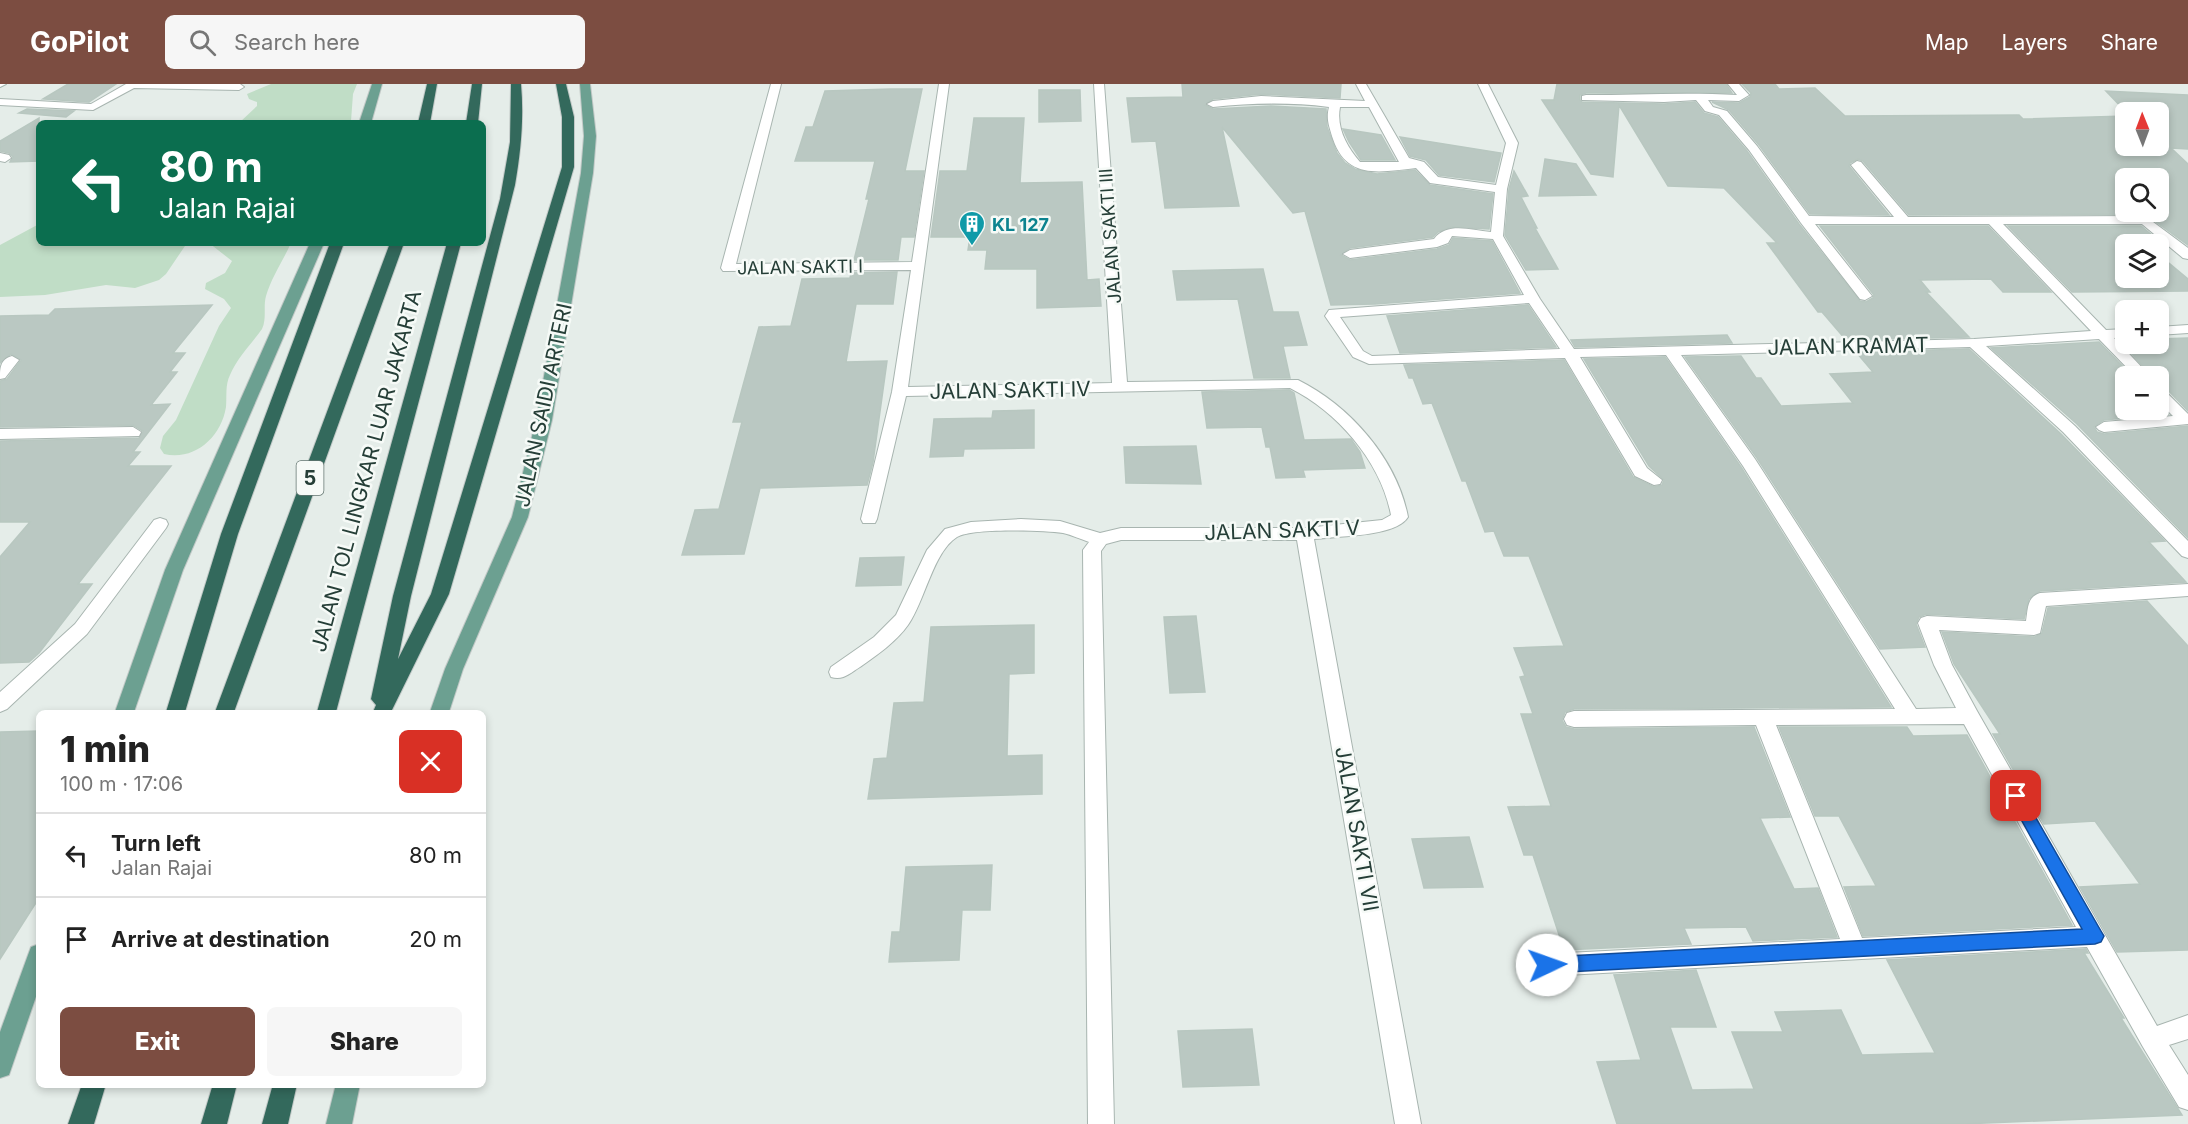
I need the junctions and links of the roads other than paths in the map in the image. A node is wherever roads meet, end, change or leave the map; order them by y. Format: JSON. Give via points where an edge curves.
{"nodes":[{"id":1,"x":377,"y":84,"type":"edge"},
{"id":2,"x":432,"y":84,"type":"edge"},
{"id":3,"x":477,"y":84,"type":"edge"},
{"id":4,"x":516,"y":84,"type":"edge"},
{"id":5,"x":561,"y":84,"type":"edge"},
{"id":6,"x":585,"y":84,"type":"edge"},
{"id":7,"x":776,"y":84,"type":"edge"},
{"id":8,"x":944,"y":84,"type":"edge"},
{"id":9,"x":1100,"y":84,"type":"edge"},
{"id":10,"x":1361,"y":84,"type":"edge"},
{"id":11,"x":1483,"y":84,"type":"edge"},
{"id":12,"x":1652,"y":84,"type":"edge"},
{"id":13,"x":1733,"y":84,"type":"edge"},
{"id":14,"x":239,"y":87,"type":"dead end"},
{"id":15,"x":1699,"y":96,"type":"junction"},
{"id":16,"x":1586,"y":98,"type":"dead end"},
{"id":17,"x":1664,"y":99,"type":"junction"},
{"id":18,"x":0,"y":102,"type":"edge"},
{"id":19,"x":1213,"y":104,"type":"dead end"},
{"id":20,"x":1335,"y":104,"type":"junction"},
{"id":21,"x":1374,"y":104,"type":"junction"},
{"id":22,"x":366,"y":120,"type":"edge"},
{"id":23,"x":425,"y":120,"type":"edge"},
{"id":24,"x":472,"y":120,"type":"edge"},
{"id":25,"x":1419,"y":165,"type":"junction"},
{"id":26,"x":1857,"y":165,"type":"dead end"},
{"id":27,"x":1501,"y":189,"type":"junction"},
{"id":28,"x":1805,"y":220,"type":"junction"},
{"id":29,"x":1992,"y":220,"type":"junction"},
{"id":30,"x":1904,"y":221,"type":"junction"},
{"id":31,"x":1497,"y":236,"type":"junction"},
{"id":32,"x":316,"y":246,"type":"edge"},
{"id":33,"x":336,"y":246,"type":"edge"},
{"id":34,"x":396,"y":246,"type":"edge"},
{"id":35,"x":453,"y":246,"type":"edge"},
{"id":36,"x":1350,"y":254,"type":"dead end"},
{"id":37,"x":2188,"y":255,"type":"edge"},
{"id":38,"x":918,"y":266,"type":"junction"},
{"id":39,"x":1865,"y":296,"type":"dead end"},
{"id":40,"x":1533,"y":299,"type":"junction"},
{"id":41,"x":2188,"y":329,"type":"edge"},
{"id":42,"x":2169,"y":330,"type":"edge"},
{"id":43,"x":2115,"y":334,"type":"edge"},
{"id":44,"x":2100,"y":335,"type":"junction"},
{"id":45,"x":1974,"y":343,"type":"junction"},
{"id":46,"x":1671,"y":351,"type":"junction"},
{"id":47,"x":1570,"y":353,"type":"junction"},
{"id":48,"x":12,"y":360,"type":"dead end"},
{"id":49,"x":2133,"y":366,"type":"edge"},
{"id":50,"x":0,"y":375,"type":"edge"},
{"id":51,"x":1120,"y":388,"type":"junction"},
{"id":52,"x":900,"y":392,"type":"junction"},
{"id":53,"x":2169,"y":403,"type":"edge"},
{"id":54,"x":2104,"y":427,"type":"dead end"},
{"id":55,"x":133,"y":432,"type":"dead end"},
{"id":56,"x":0,"y":434,"type":"edge"},
{"id":57,"x":1654,"y":480,"type":"dead end"},
{"id":58,"x":869,"y":519,"type":"dead end"},
{"id":59,"x":160,"y":524,"type":"dead end"},
{"id":60,"x":1305,"y":534,"type":"junction"},
{"id":61,"x":1100,"y":539,"type":"junction"},
{"id":62,"x":2188,"y":552,"type":"edge"},
{"id":63,"x":2188,"y":590,"type":"edge"},
{"id":64,"x":838,"y":672,"type":"dead end"},
{"id":65,"x":0,"y":704,"type":"edge"},
{"id":66,"x":125,"y":710,"type":"edge"},
{"id":67,"x":176,"y":710,"type":"edge"},
{"id":68,"x":225,"y":710,"type":"edge"},
{"id":69,"x":327,"y":710,"type":"edge"},
{"id":70,"x":380,"y":710,"type":"edge"},
{"id":71,"x":381,"y":710,"type":"edge"},
{"id":72,"x":440,"y":710,"type":"edge"},
{"id":73,"x":1970,"y":716,"type":"junction"},
{"id":74,"x":1911,"y":717,"type":"junction"},
{"id":75,"x":1763,"y":718,"type":"junction"},
{"id":76,"x":1574,"y":719,"type":"dead end"},
{"id":77,"x":2095,"y":936,"type":"junction"},
{"id":78,"x":1855,"y":948,"type":"junction"},
{"id":79,"x":36,"y":964,"type":"edge"},
{"id":80,"x":1547,"y":965,"type":"dead end"},
{"id":81,"x":2188,"y":1027,"type":"edge"},
{"id":82,"x":2151,"y":1039,"type":"junction"},
{"id":83,"x":0,"y":1066,"type":"edge"},
{"id":84,"x":93,"y":1088,"type":"edge"},
{"id":85,"x":224,"y":1088,"type":"edge"},
{"id":86,"x":284,"y":1088,"type":"edge"},
{"id":87,"x":347,"y":1088,"type":"edge"},
{"id":88,"x":2188,"y":1098,"type":"edge"},
{"id":89,"x":81,"y":1124,"type":"edge"},
{"id":90,"x":214,"y":1124,"type":"edge"},
{"id":91,"x":275,"y":1124,"type":"edge"},
{"id":92,"x":339,"y":1124,"type":"edge"},
{"id":93,"x":1101,"y":1124,"type":"edge"},
{"id":94,"x":1408,"y":1124,"type":"edge"}],
"edges":[{"from":1,"to":22,"type":"main road"},
{"from":2,"to":23,"type":"highway"},
{"from":3,"to":24,"type":"highway"},
{"from":4,"to":70,"type":"highway","via":[[514,156],[506,199],[402,596]]},
{"from":5,"to":71,"type":"highway","via":[[568,117],[568,166],[440,594]]},
{"from":6,"to":72,"type":"main road","name":"JALAN SAIDI ARTERI","via":[[590,136],[587,173],[544,420],[520,517]]},
{"from":7,"to":38,"type":"street","name":"JALAN SAKTI I","via":[[728,268]]},
{"from":8,"to":38,"type":"street"},
{"from":9,"to":51,"type":"street","name":"JALAN SAKTI III"},
{"from":10,"to":21,"type":"street"},
{"from":11,"to":27,"type":"street","via":[[1512,143]]},
{"from":12,"to":17,"type":"street"},
{"from":13,"to":15,"type":"street","via":[[1744,95]]},
{"from":14,"to":18,"type":"street","via":[[135,84],[93,107]]},
{"from":15,"to":17,"type":"street"},
{"from":15,"to":28,"type":"street","via":[[1709,109],[1725,114]]},
{"from":16,"to":17,"type":"street"},
{"from":19,"to":20,"type":"street","via":[[1294,99]]},
{"from":20,"to":21,"type":"street"},
{"from":20,"to":25,"type":"street","via":[[1332,119],[1342,148],[1356,165]]},
{"from":21,"to":25,"type":"street","via":[[1402,159]]},
{"from":25,"to":27,"type":"street","via":[[1434,180]]},
{"from":26,"to":30,"type":"street"},
{"from":27,"to":31,"type":"street"},
{"from":28,"to":30,"type":"street"},
{"from":28,"to":39,"type":"street"},
{"from":29,"to":30,"type":"street"},
{"from":29,"to":37,"type":"street","via":[[2145,220]]},
{"from":29,"to":44,"type":"street"},
{"from":31,"to":36,"type":"street","via":[[1451,232],[1437,243]]},
{"from":31,"to":40,"type":"street"},
{"from":32,"to":66,"type":"main road","via":[[174,570]]},
{"from":33,"to":67,"type":"highway","via":[[259,444],[199,622]]},
{"from":34,"to":68,"type":"highway","name":"JALAN TOL LINGKAR LUAR JAKARTA","number":"5"},
{"from":35,"to":69,"type":"highway","name":"JALAN TOL LINGKAR LUAR JAKARTA"},
{"from":38,"to":52,"type":"street"},
{"from":40,"to":47,"type":"street"},
{"from":40,"to":47,"type":"street","name":"JALAN KRAMAT","via":[[1332,316],[1358,354],[1369,360]]},
{"from":41,"to":42,"type":"street"},
{"from":43,"to":44,"type":"street","name":"JALAN KRAMAT"},
{"from":44,"to":45,"type":"street","name":"JALAN KRAMAT"},
{"from":44,"to":49,"type":"street"},
{"from":45,"to":46,"type":"street","name":"JALAN KRAMAT"},
{"from":45,"to":62,"type":"street","via":[[2069,429]]},
{"from":46,"to":47,"type":"street","name":"JALAN KRAMAT"},
{"from":46,"to":74,"type":"street","via":[[1749,463]]},
{"from":47,"to":57,"type":"street","via":[[1641,472]]},
{"from":48,"to":50,"type":"street"},
{"from":51,"to":52,"type":"street","name":"JALAN SAKTI IV"},
{"from":51,"to":60,"type":"street","name":"JALAN SAKTI V","via":[[1278,382],[1306,387],[1324,400],[1356,432],[1387,478],[1400,507],[1400,517],[1386,525]]},
{"from":52,"to":58,"type":"street"},
{"from":53,"to":54,"type":"street","via":[[2185,420]]},
{"from":55,"to":56,"type":"street"},
{"from":59,"to":65,"type":"street","via":[[81,629]]},
{"from":60,"to":61,"type":"street","name":"JALAN SAKTI V","via":[[1121,534]]},
{"from":60,"to":94,"type":"street","name":"JALAN SAKTI VII"},
{"from":61,"to":64,"type":"street","via":[[1061,527],[967,527],[952,532],[938,546],[901,621]]},
{"from":61,"to":93,"type":"street","via":[[1092,550]]},
{"from":63,"to":73,"type":"street","via":[[2040,600],[2034,628],[1927,623],[1943,665]]},
{"from":73,"to":74,"type":"street"},
{"from":73,"to":77,"type":"street"},
{"from":74,"to":75,"type":"street"},
{"from":75,"to":76,"type":"street"},
{"from":75,"to":78,"type":"street"},
{"from":77,"to":78,"type":"street"},
{"from":77,"to":82,"type":"street"},
{"from":78,"to":80,"type":"street"},
{"from":79,"to":83,"type":"main road"},
{"from":81,"to":82,"type":"street"},
{"from":82,"to":88,"type":"street"},
{"from":84,"to":89,"type":"highway"},
{"from":85,"to":90,"type":"highway"},
{"from":86,"to":91,"type":"highway"},
{"from":87,"to":92,"type":"main road"}]}
